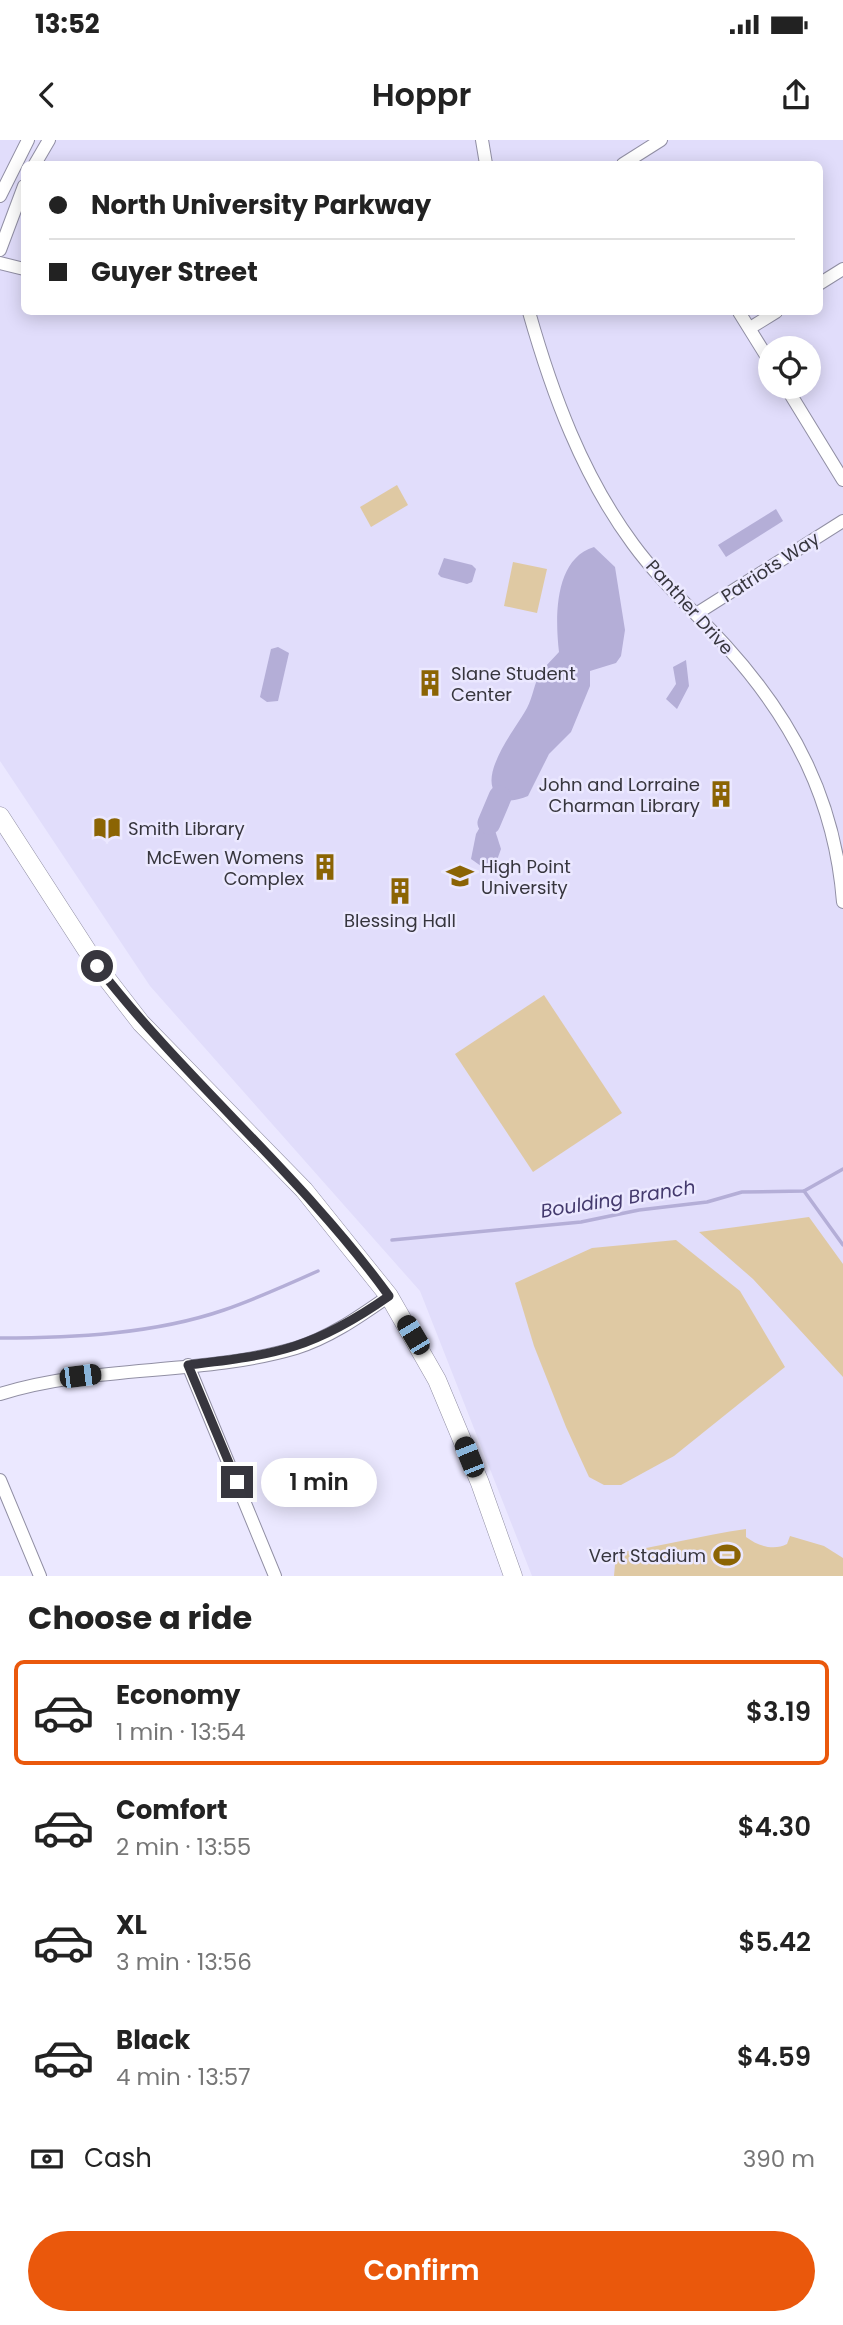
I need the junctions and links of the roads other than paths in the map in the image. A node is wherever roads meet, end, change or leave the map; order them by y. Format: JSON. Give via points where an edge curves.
{"nodes":[{"id":1,"x":27,"y":140,"type":"edge"},
{"id":2,"x":49,"y":140,"type":"edge"},
{"id":3,"x":482,"y":140,"type":"edge"},
{"id":4,"x":661,"y":140,"type":"edge"},
{"id":5,"x":643,"y":159,"type":"edge"},
{"id":6,"x":38,"y":161,"type":"edge"},
{"id":7,"x":486,"y":161,"type":"edge"},
{"id":8,"x":21,"y":194,"type":"edge"},
{"id":9,"x":0,"y":195,"type":"edge"},
{"id":10,"x":0,"y":250,"type":"edge"},
{"id":11,"x":0,"y":263,"type":"edge"},
{"id":12,"x":21,"y":268,"type":"edge"},
{"id":13,"x":843,"y":269,"type":"edge"},
{"id":14,"x":823,"y":282,"type":"edge"},
{"id":15,"x":530,"y":315,"type":"edge"},
{"id":16,"x":741,"y":315,"type":"edge"},
{"id":17,"x":771,"y":315,"type":"edge"},
{"id":18,"x":750,"y":328,"type":"junction"},
{"id":19,"x":758,"y":342,"type":"edge"},
{"id":20,"x":793,"y":399,"type":"edge"},
{"id":21,"x":843,"y":480,"type":"edge"},
{"id":22,"x":843,"y":521,"type":"edge"},
{"id":23,"x":696,"y":614,"type":"junction"},
{"id":24,"x":0,"y":816,"type":"edge"},
{"id":25,"x":843,"y":902,"type":"edge"},
{"id":26,"x":389,"y":1296,"type":"junction"},
{"id":27,"x":188,"y":1365,"type":"junction"},
{"id":28,"x":0,"y":1394,"type":"edge"},
{"id":29,"x":0,"y":1480,"type":"edge"},
{"id":30,"x":40,"y":1576,"type":"edge"},
{"id":31,"x":275,"y":1576,"type":"edge"},
{"id":32,"x":513,"y":1576,"type":"edge"}],
"edges":[{"from":1,"to":9,"type":"street"},
{"from":2,"to":6,"type":"street"},
{"from":3,"to":7,"type":"street"},
{"from":4,"to":5,"type":"street"},
{"from":8,"to":10,"type":"street"},
{"from":11,"to":12,"type":"street"},
{"from":13,"to":14,"type":"street"},
{"from":15,"to":23,"type":"street","name":"Panther Drive","via":[[569,428],[605,502],[638,550]]},
{"from":16,"to":18,"type":"street"},
{"from":17,"to":18,"type":"street"},
{"from":18,"to":19,"type":"street"},
{"from":20,"to":21,"type":"street"},
{"from":22,"to":23,"type":"street","name":"Patriots Way"},
{"from":23,"to":25,"type":"street","name":"Panther Drive","via":[[762,690],[797,742],[825,803]]},
{"from":24,"to":26,"type":"main road","via":[[97,966],[141,1023],[304,1190]]},
{"from":26,"to":27,"type":"street","via":[[352,1322],[296,1348]]},
{"from":26,"to":32,"type":"main road","via":[[437,1380]]},
{"from":27,"to":28,"type":"street","via":[[58,1379]]},
{"from":27,"to":31,"type":"street"},
{"from":29,"to":30,"type":"street"}]}
